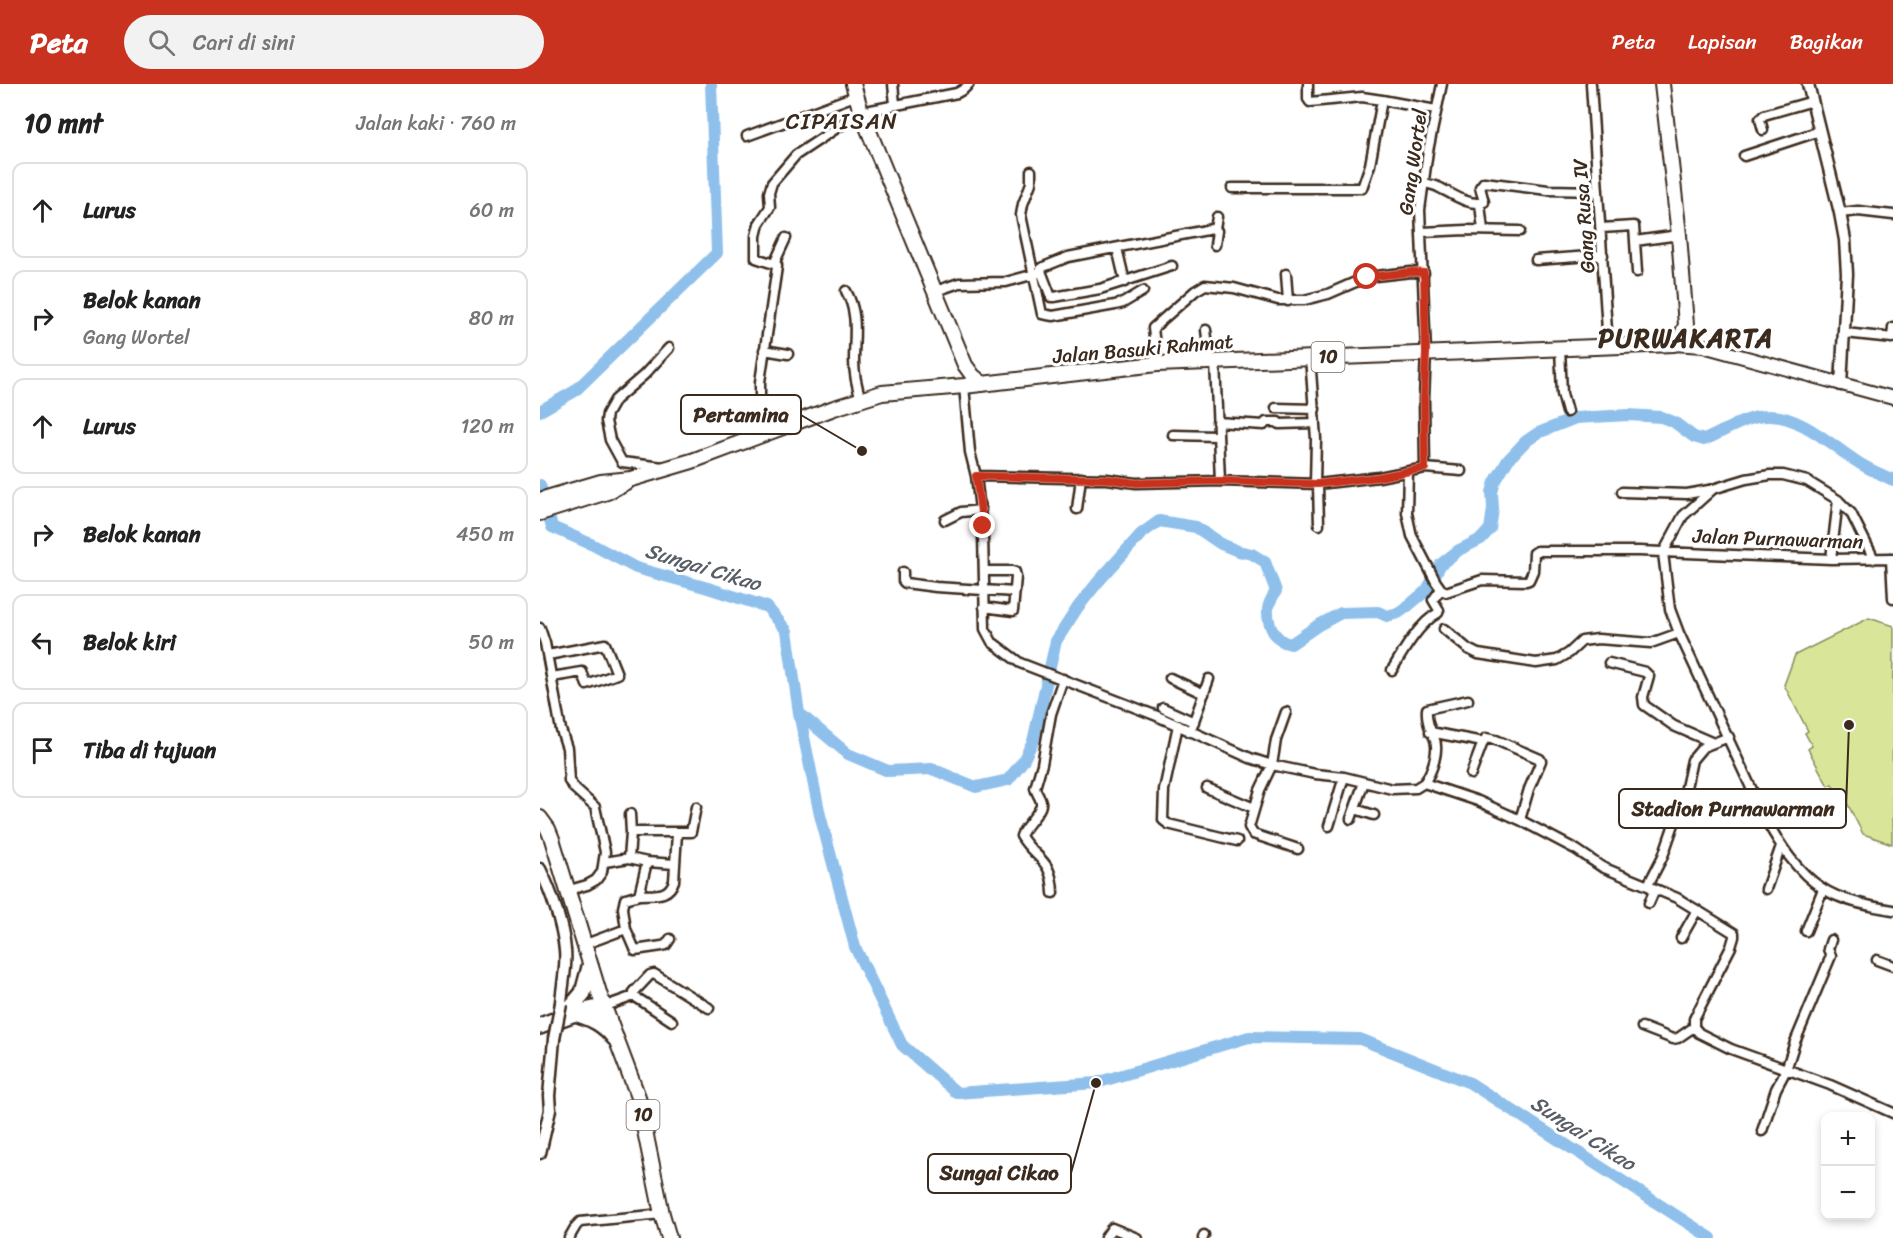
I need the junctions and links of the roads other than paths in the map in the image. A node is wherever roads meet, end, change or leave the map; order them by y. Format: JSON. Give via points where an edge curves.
{"nodes":[{"id":1,"x":893,"y":84,"type":"edge"},
{"id":2,"x":969,"y":84,"type":"edge"},
{"id":3,"x":1308,"y":84,"type":"edge"},
{"id":4,"x":1442,"y":84,"type":"edge"},
{"id":5,"x":1591,"y":84,"type":"edge"},
{"id":6,"x":1662,"y":84,"type":"edge"},
{"id":7,"x":1808,"y":84,"type":"edge"},
{"id":8,"x":854,"y":90,"type":"edge"},
{"id":9,"x":1382,"y":100,"type":"junction"},
{"id":10,"x":1813,"y":101,"type":"junction"},
{"id":11,"x":895,"y":104,"type":"junction"},
{"id":12,"x":1436,"y":110,"type":"junction"},
{"id":13,"x":861,"y":112,"type":"junction"},
{"id":14,"x":1763,"y":130,"type":"dead end"},
{"id":15,"x":1820,"y":131,"type":"junction"},
{"id":16,"x":747,"y":136,"type":"dead end"},
{"id":17,"x":1744,"y":156,"type":"dead end"},
{"id":18,"x":1031,"y":171,"type":"dead end"},
{"id":19,"x":1424,"y":183,"type":"junction"},
{"id":20,"x":1232,"y":188,"type":"dead end"},
{"id":21,"x":1598,"y":191,"type":"junction"},
{"id":22,"x":1480,"y":204,"type":"junction"},
{"id":23,"x":1840,"y":213,"type":"junction"},
{"id":24,"x":1893,"y":215,"type":"edge"},
{"id":25,"x":1217,"y":217,"type":"dead end"},
{"id":26,"x":1601,"y":228,"type":"junction"},
{"id":27,"x":1215,"y":229,"type":"junction"},
{"id":28,"x":1483,"y":230,"type":"junction"},
{"id":29,"x":1520,"y":231,"type":"dead end"},
{"id":30,"x":1422,"y":232,"type":"junction"},
{"id":31,"x":1679,"y":235,"type":"junction"},
{"id":32,"x":786,"y":237,"type":"dead end"},
{"id":33,"x":1635,"y":241,"type":"junction"},
{"id":34,"x":1215,"y":245,"type":"dead end"},
{"id":35,"x":1117,"y":248,"type":"junction"},
{"id":36,"x":1603,"y":255,"type":"junction"},
{"id":37,"x":1536,"y":260,"type":"dead end"},
{"id":38,"x":774,"y":264,"type":"junction"},
{"id":39,"x":1172,"y":266,"type":"dead end"},
{"id":40,"x":1637,"y":272,"type":"dead end"},
{"id":41,"x":1038,"y":273,"type":"junction"},
{"id":42,"x":1424,"y":273,"type":"junction"},
{"id":43,"x":1286,"y":274,"type":"dead end"},
{"id":44,"x":1125,"y":282,"type":"junction"},
{"id":45,"x":846,"y":291,"type":"dead end"},
{"id":46,"x":936,"y":291,"type":"junction"},
{"id":47,"x":1143,"y":291,"type":"dead end"},
{"id":48,"x":1288,"y":301,"type":"junction"},
{"id":49,"x":1686,"y":325,"type":"junction"},
{"id":50,"x":1893,"y":328,"type":"edge"},
{"id":51,"x":1206,"y":330,"type":"dead end"},
{"id":52,"x":1845,"y":333,"type":"junction"},
{"id":53,"x":1674,"y":344,"type":"junction"},
{"id":54,"x":1608,"y":346,"type":"junction"},
{"id":55,"x":1703,"y":346,"type":"junction"},
{"id":56,"x":669,"y":348,"type":"dead end"},
{"id":57,"x":1560,"y":348,"type":"junction"},
{"id":58,"x":764,"y":350,"type":"junction"},
{"id":59,"x":1426,"y":353,"type":"junction"},
{"id":60,"x":788,"y":354,"type":"dead end"},
{"id":61,"x":1310,"y":357,"type":"junction"},
{"id":62,"x":1212,"y":361,"type":"junction"},
{"id":63,"x":1157,"y":364,"type":"junction"},
{"id":64,"x":965,"y":365,"type":"junction"},
{"id":65,"x":982,"y":384,"type":"junction"},
{"id":66,"x":1841,"y":385,"type":"junction"},
{"id":67,"x":960,"y":386,"type":"junction"},
{"id":68,"x":1893,"y":398,"type":"edge"},
{"id":69,"x":861,"y":399,"type":"junction"},
{"id":70,"x":1276,"y":408,"type":"dead end"},
{"id":71,"x":1315,"y":409,"type":"junction"},
{"id":72,"x":1567,"y":412,"type":"dead end"},
{"id":73,"x":1217,"y":422,"type":"junction"},
{"id":74,"x":1315,"y":423,"type":"junction"},
{"id":75,"x":1173,"y":435,"type":"dead end"},
{"id":76,"x":1217,"y":436,"type":"junction"},
{"id":77,"x":760,"y":437,"type":"junction"},
{"id":78,"x":670,"y":467,"type":"junction"},
{"id":79,"x":1425,"y":468,"type":"junction"},
{"id":80,"x":1408,"y":471,"type":"junction"},
{"id":81,"x":1461,"y":471,"type":"dead end"},
{"id":82,"x":976,"y":476,"type":"junction"},
{"id":83,"x":1081,"y":478,"type":"junction"},
{"id":84,"x":1220,"y":481,"type":"junction"},
{"id":85,"x":1317,"y":484,"type":"junction"},
{"id":86,"x":1713,"y":489,"type":"junction"},
{"id":87,"x":1622,"y":492,"type":"dead end"},
{"id":88,"x":576,"y":495,"type":"junction"},
{"id":89,"x":540,"y":500,"type":"edge"},
{"id":90,"x":1838,"y":500,"type":"junction"},
{"id":91,"x":1077,"y":509,"type":"dead end"},
{"id":92,"x":981,"y":510,"type":"junction"},
{"id":93,"x":540,"y":513,"type":"edge"},
{"id":94,"x":945,"y":520,"type":"dead end"},
{"id":95,"x":1319,"y":525,"type":"dead end"},
{"id":96,"x":1663,"y":553,"type":"junction"},
{"id":97,"x":1874,"y":558,"type":"junction"},
{"id":98,"x":1892,"y":558,"type":"edge"},
{"id":99,"x":1831,"y":559,"type":"junction"},
{"id":100,"x":984,"y":571,"type":"junction"},
{"id":101,"x":903,"y":572,"type":"dead end"},
{"id":102,"x":1439,"y":586,"type":"junction"},
{"id":103,"x":984,"y":590,"type":"junction"},
{"id":104,"x":1015,"y":592,"type":"junction"},
{"id":105,"x":1893,"y":598,"type":"edge"},
{"id":106,"x":984,"y":607,"type":"junction"},
{"id":107,"x":540,"y":628,"type":"edge"},
{"id":108,"x":1444,"y":629,"type":"dead end"},
{"id":109,"x":1679,"y":633,"type":"junction"},
{"id":110,"x":548,"y":655,"type":"junction"},
{"id":111,"x":1609,"y":663,"type":"dead end"},
{"id":112,"x":1392,"y":670,"type":"dead end"},
{"id":113,"x":552,"y":677,"type":"junction"},
{"id":114,"x":1059,"y":678,"type":"junction"},
{"id":115,"x":1170,"y":678,"type":"dead end"},
{"id":116,"x":1209,"y":679,"type":"dead end"},
{"id":117,"x":1203,"y":694,"type":"junction"},
{"id":118,"x":1468,"y":700,"type":"dead end"},
{"id":119,"x":1163,"y":708,"type":"dead end"},
{"id":120,"x":1286,"y":712,"type":"dead end"},
{"id":121,"x":1194,"y":722,"type":"junction"},
{"id":122,"x":1178,"y":725,"type":"junction"},
{"id":123,"x":1190,"y":732,"type":"junction"},
{"id":124,"x":1430,"y":732,"type":"junction"},
{"id":125,"x":1728,"y":737,"type":"junction"},
{"id":126,"x":1483,"y":742,"type":"junction"},
{"id":127,"x":1711,"y":742,"type":"junction"},
{"id":128,"x":1272,"y":765,"type":"junction"},
{"id":129,"x":1471,"y":774,"type":"dead end"},
{"id":130,"x":1344,"y":777,"type":"junction"},
{"id":131,"x":1364,"y":782,"type":"junction"},
{"id":132,"x":1424,"y":783,"type":"junction"},
{"id":133,"x":1207,"y":788,"type":"dead end"},
{"id":134,"x":696,"y":807,"type":"dead end"},
{"id":135,"x":1254,"y":808,"type":"junction"},
{"id":136,"x":1354,"y":809,"type":"junction"},
{"id":137,"x":630,"y":814,"type":"dead end"},
{"id":138,"x":1374,"y":815,"type":"dead end"},
{"id":139,"x":540,"y":818,"type":"edge"},
{"id":140,"x":1351,"y":819,"type":"dead end"},
{"id":141,"x":1520,"y":820,"type":"junction"},
{"id":142,"x":1329,"y":826,"type":"dead end"},
{"id":143,"x":631,"y":831,"type":"junction"},
{"id":144,"x":677,"y":833,"type":"junction"},
{"id":145,"x":1237,"y":841,"type":"dead end"},
{"id":146,"x":1781,"y":846,"type":"junction"},
{"id":147,"x":1298,"y":849,"type":"dead end"},
{"id":148,"x":629,"y":858,"type":"junction"},
{"id":149,"x":605,"y":862,"type":"junction"},
{"id":150,"x":647,"y":862,"type":"junction"},
{"id":151,"x":675,"y":864,"type":"junction"},
{"id":152,"x":540,"y":869,"type":"edge"},
{"id":153,"x":543,"y":883,"type":"edge"},
{"id":154,"x":1651,"y":887,"type":"junction"},
{"id":155,"x":1766,"y":889,"type":"dead end"},
{"id":156,"x":1823,"y":889,"type":"junction"},
{"id":157,"x":566,"y":891,"type":"junction"},
{"id":158,"x":1053,"y":892,"type":"dead end"},
{"id":159,"x":639,"y":895,"type":"junction"},
{"id":160,"x":1650,"y":903,"type":"dead end"},
{"id":161,"x":1697,"y":910,"type":"junction"},
{"id":162,"x":1893,"y":910,"type":"edge"},
{"id":163,"x":626,"y":929,"type":"junction"},
{"id":164,"x":1806,"y":931,"type":"dead end"},
{"id":165,"x":1681,"y":938,"type":"dead end"},
{"id":166,"x":670,"y":939,"type":"dead end"},
{"id":167,"x":1832,"y":940,"type":"dead end"},
{"id":168,"x":583,"y":945,"type":"junction"},
{"id":169,"x":1877,"y":960,"type":"dead end"},
{"id":170,"x":1893,"y":966,"type":"edge"},
{"id":171,"x":590,"y":967,"type":"junction"},
{"id":172,"x":634,"y":996,"type":"junction"},
{"id":173,"x":602,"y":1002,"type":"junction"},
{"id":174,"x":569,"y":1007,"type":"junction"},
{"id":175,"x":709,"y":1008,"type":"dead end"},
{"id":176,"x":540,"y":1016,"type":"edge"},
{"id":177,"x":672,"y":1021,"type":"dead end"},
{"id":178,"x":540,"y":1026,"type":"edge"},
{"id":179,"x":1642,"y":1027,"type":"dead end"},
{"id":180,"x":1694,"y":1028,"type":"junction"},
{"id":181,"x":615,"y":1038,"type":"junction"},
{"id":182,"x":1786,"y":1070,"type":"junction"},
{"id":183,"x":545,"y":1088,"type":"edge"},
{"id":184,"x":545,"y":1107,"type":"edge"},
{"id":185,"x":1893,"y":1113,"type":"edge"},
{"id":186,"x":1762,"y":1131,"type":"dead end"},
{"id":187,"x":540,"y":1153,"type":"edge"},
{"id":188,"x":662,"y":1214,"type":"junction"},
{"id":189,"x":570,"y":1238,"type":"edge"},
{"id":190,"x":669,"y":1238,"type":"edge"},
{"id":191,"x":1105,"y":1238,"type":"edge"},
{"id":192,"x":1137,"y":1238,"type":"edge"}],
"edges":[{"from":1,"to":11,"type":"street"},
{"from":2,"to":11,"type":"street","via":[[957,93]]},
{"from":3,"to":9,"type":"street","via":[[1310,102],[1362,97]]},
{"from":4,"to":12,"type":"street","name":"Gang Wortel"},
{"from":5,"to":21,"type":"street","name":"Gang Rusa IV"},
{"from":6,"to":31,"type":"highway"},
{"from":7,"to":10,"type":"street"},
{"from":8,"to":13,"type":"highway"},
{"from":8,"to":16,"type":"street"},
{"from":9,"to":12,"type":"street"},
{"from":9,"to":20,"type":"street","via":[[1362,188]]},
{"from":10,"to":14,"type":"street","via":[[1764,116],[1760,119]]},
{"from":10,"to":15,"type":"street"},
{"from":11,"to":13,"type":"street"},
{"from":12,"to":19,"type":"street","name":"Gang Wortel"},
{"from":13,"to":38,"type":"street","via":[[796,155],[772,183],[770,207],[759,224],[756,255],[758,260]]},
{"from":13,"to":46,"type":"highway"},
{"from":15,"to":17,"type":"street"},
{"from":15,"to":23,"type":"street"},
{"from":18,"to":41,"type":"street","via":[[1021,209],[1029,251]]},
{"from":19,"to":22,"type":"street"},
{"from":19,"to":30,"type":"street","name":"Gang Wortel"},
{"from":21,"to":22,"type":"street","via":[[1484,182],[1480,187],[1484,200]]},
{"from":21,"to":26,"type":"street","name":"Gang Rusa IV"},
{"from":22,"to":28,"type":"street"},
{"from":23,"to":24,"type":"street"},
{"from":23,"to":52,"type":"street","via":[[1847,274]]},
{"from":25,"to":27,"type":"street"},
{"from":26,"to":33,"type":"street","via":[[1634,226]]},
{"from":26,"to":36,"type":"street","name":"Gang Rusa IV"},
{"from":27,"to":34,"type":"street"},
{"from":27,"to":35,"type":"street"},
{"from":28,"to":29,"type":"street"},
{"from":28,"to":30,"type":"street"},
{"from":30,"to":42,"type":"street","name":"Gang Wortel"},
{"from":31,"to":33,"type":"street"},
{"from":31,"to":49,"type":"highway"},
{"from":32,"to":38,"type":"street"},
{"from":33,"to":40,"type":"street"},
{"from":35,"to":41,"type":"street","via":[[1068,257]]},
{"from":35,"to":44,"type":"street"},
{"from":36,"to":37,"type":"street"},
{"from":36,"to":54,"type":"street","name":"Gang Rusa IV"},
{"from":38,"to":58,"type":"street","via":[[777,267]]},
{"from":39,"to":44,"type":"street"},
{"from":41,"to":44,"type":"street","via":[[1050,297]]},
{"from":41,"to":46,"type":"street","via":[[996,284],[959,283]]},
{"from":41,"to":47,"type":"street","via":[[1040,311],[1046,316],[1123,303]]},
{"from":42,"to":48,"type":"street","via":[[1367,277],[1328,294]]},
{"from":42,"to":59,"type":"street","name":"Gang Wortel"},
{"from":43,"to":48,"type":"street"},
{"from":45,"to":69,"type":"street","via":[[856,320],[854,362]]},
{"from":46,"to":64,"type":"highway"},
{"from":48,"to":63,"type":"street","via":[[1205,285],[1153,328]]},
{"from":49,"to":53,"type":"highway"},
{"from":49,"to":55,"type":"main road","via":[[1692,338]]},
{"from":50,"to":52,"type":"street","via":[[1892,338]]},
{"from":51,"to":62,"type":"street"},
{"from":52,"to":66,"type":"street"},
{"from":53,"to":54,"type":"highway","name":"Jalan Basuki Rahmat","number":"10"},
{"from":53,"to":55,"type":"main road"},
{"from":54,"to":57,"type":"highway","name":"Jalan Basuki Rahmat","number":"10"},
{"from":55,"to":66,"type":"main road"},
{"from":56,"to":78,"type":"street","via":[[615,400],[606,421],[610,441],[622,462]]},
{"from":57,"to":59,"type":"highway","name":"Jalan Basuki Rahmat","number":"10"},
{"from":57,"to":72,"type":"street"},
{"from":58,"to":60,"type":"street"},
{"from":58,"to":77,"type":"street"},
{"from":59,"to":61,"type":"highway","name":"Jalan Basuki Rahmat","number":"10"},
{"from":59,"to":79,"type":"street","name":"Gang Wortel"},
{"from":61,"to":62,"type":"highway","name":"Jalan Basuki Rahmat","number":"10"},
{"from":61,"to":71,"type":"street"},
{"from":62,"to":63,"type":"highway","name":"Jalan Basuki Rahmat","number":"10"},
{"from":62,"to":73,"type":"street"},
{"from":63,"to":65,"type":"highway","name":"Jalan Basuki Rahmat","number":"10"},
{"from":64,"to":65,"type":"highway"},
{"from":64,"to":67,"type":"highway"},
{"from":65,"to":67,"type":"highway","name":"Jalan Basuki Rahmat","number":"10"},
{"from":66,"to":68,"type":"main road"},
{"from":67,"to":69,"type":"highway","name":"Jalan Basuki Rahmat","number":"10","via":[[882,393]]},
{"from":67,"to":82,"type":"street"},
{"from":69,"to":77,"type":"highway","name":"Jalan Basuki Rahmat","number":"10"},
{"from":70,"to":71,"type":"street"},
{"from":71,"to":74,"type":"street"},
{"from":73,"to":74,"type":"street"},
{"from":73,"to":76,"type":"street"},
{"from":74,"to":85,"type":"street"},
{"from":75,"to":76,"type":"street"},
{"from":76,"to":84,"type":"street"},
{"from":77,"to":78,"type":"highway","name":"Jalan Basuki Rahmat","number":"10"},
{"from":78,"to":88,"type":"highway","name":"Jalan Basuki Rahmat","number":"10","via":[[631,479],[602,482]]},
{"from":79,"to":80,"type":"street"},
{"from":79,"to":81,"type":"street"},
{"from":80,"to":85,"type":"street"},
{"from":80,"to":102,"type":"street","via":[[1407,513],[1413,536]]},
{"from":82,"to":83,"type":"street"},
{"from":82,"to":92,"type":"street"},
{"from":83,"to":84,"type":"street","via":[[1136,483]]},
{"from":83,"to":91,"type":"street"},
{"from":84,"to":85,"type":"street"},
{"from":85,"to":95,"type":"street"},
{"from":86,"to":87,"type":"street","via":[[1687,494]]},
{"from":86,"to":90,"type":"street","via":[[1754,477],[1783,475],[1807,481]]},
{"from":86,"to":96,"type":"street","via":[[1683,516]]},
{"from":88,"to":89,"type":"highway","name":"Jalan Basuki Rahmat","number":"10"},
{"from":88,"to":93,"type":"highway","name":"Jalan Basuki Rahmat","number":"10"},
{"from":90,"to":97,"type":"street","via":[[1851,513]]},
{"from":90,"to":99,"type":"street"},
{"from":92,"to":94,"type":"street","via":[[961,512]]},
{"from":92,"to":100,"type":"street"},
{"from":96,"to":99,"type":"street","name":"Jalan Purnawarman"},
{"from":96,"to":102,"type":"street","name":"Jalan Purnawarman","via":[[1537,550],[1529,580],[1482,580],[1450,592]]},
{"from":96,"to":109,"type":"street","via":[[1670,609]]},
{"from":97,"to":98,"type":"street","name":"Jalan Purnawarman"},
{"from":97,"to":99,"type":"street","name":"Jalan Purnawarman"},
{"from":98,"to":105,"type":"street"},
{"from":100,"to":103,"type":"street"},
{"from":100,"to":104,"type":"street","via":[[1015,572]]},
{"from":101,"to":103,"type":"street","via":[[906,583]]},
{"from":102,"to":112,"type":"street","via":[[1433,600],[1438,613],[1423,626]]},
{"from":103,"to":104,"type":"street"},
{"from":103,"to":106,"type":"street"},
{"from":104,"to":106,"type":"street","via":[[1013,611]]},
{"from":106,"to":114,"type":"street","via":[[985,629],[992,642],[1009,657]]},
{"from":107,"to":110,"type":"street"},
{"from":108,"to":109,"type":"street","via":[[1478,654],[1536,663],[1557,660],[1582,640],[1651,643]]},
{"from":109,"to":125,"type":"street"},
{"from":110,"to":113,"type":"street"},
{"from":110,"to":113,"type":"street","via":[[605,644],[617,674],[587,685],[582,672]]},
{"from":111,"to":127,"type":"street","via":[[1645,672],[1649,676],[1644,705],[1674,726]]},
{"from":113,"to":149,"type":"street","via":[[567,748],[569,781],[595,807]]},
{"from":114,"to":122,"type":"street"},
{"from":114,"to":158,"type":"street","via":[[1036,784],[1041,808],[1021,835],[1048,868]]},
{"from":115,"to":117,"type":"street"},
{"from":116,"to":117,"type":"street"},
{"from":117,"to":121,"type":"street"},
{"from":118,"to":124,"type":"street","via":[[1427,709]]},
{"from":119,"to":121,"type":"street"},
{"from":120,"to":128,"type":"street"},
{"from":121,"to":123,"type":"street"},
{"from":122,"to":123,"type":"street"},
{"from":122,"to":145,"type":"street","via":[[1164,790],[1163,820]]},
{"from":123,"to":128,"type":"street"},
{"from":124,"to":126,"type":"street"},
{"from":124,"to":132,"type":"street","via":[[1435,758]]},
{"from":125,"to":127,"type":"street"},
{"from":125,"to":146,"type":"street"},
{"from":126,"to":129,"type":"street"},
{"from":126,"to":141,"type":"street","via":[[1486,738],[1496,740],[1540,760]]},
{"from":127,"to":154,"type":"street","via":[[1692,760],[1671,836]]},
{"from":128,"to":130,"type":"street"},
{"from":128,"to":135,"type":"street"},
{"from":130,"to":131,"type":"street"},
{"from":130,"to":142,"type":"street"},
{"from":131,"to":132,"type":"street","via":[[1399,789]]},
{"from":131,"to":136,"type":"street"},
{"from":132,"to":141,"type":"street"},
{"from":133,"to":135,"type":"street"},
{"from":134,"to":144,"type":"street","via":[[691,832]]},
{"from":135,"to":147,"type":"street","via":[[1249,827],[1253,834]]},
{"from":136,"to":138,"type":"street"},
{"from":136,"to":140,"type":"street"},
{"from":137,"to":143,"type":"street"},
{"from":139,"to":157,"type":"highway","number":"10","via":[[552,839]]},
{"from":141,"to":154,"type":"street","via":[[1602,867]]},
{"from":143,"to":144,"type":"street"},
{"from":143,"to":148,"type":"street"},
{"from":144,"to":151,"type":"street"},
{"from":146,"to":155,"type":"street"},
{"from":146,"to":156,"type":"street"},
{"from":148,"to":149,"type":"street"},
{"from":148,"to":150,"type":"street"},
{"from":149,"to":157,"type":"street","via":[[596,880]]},
{"from":150,"to":151,"type":"street"},
{"from":150,"to":159,"type":"street"},
{"from":151,"to":159,"type":"street","via":[[674,881],[668,890],[661,895]]},
{"from":152,"to":153,"type":"street"},
{"from":153,"to":174,"type":"street","via":[[561,928]]},
{"from":154,"to":160,"type":"street"},
{"from":154,"to":161,"type":"street"},
{"from":156,"to":162,"type":"street"},
{"from":156,"to":164,"type":"street"},
{"from":157,"to":168,"type":"highway","number":"10"},
{"from":159,"to":163,"type":"street","via":[[623,903]]},
{"from":161,"to":165,"type":"street"},
{"from":161,"to":180,"type":"street","via":[[1731,931],[1734,937],[1694,1019]]},
{"from":163,"to":166,"type":"street","via":[[635,950],[666,945]]},
{"from":163,"to":168,"type":"street"},
{"from":167,"to":182,"type":"street","via":[[1828,948],[1831,956]]},
{"from":168,"to":171,"type":"highway","number":"10"},
{"from":169,"to":170,"type":"street"},
{"from":171,"to":173,"type":"highway","number":"10"},
{"from":171,"to":174,"type":"highway","via":[[583,993]]},
{"from":172,"to":173,"type":"street"},
{"from":172,"to":175,"type":"street","via":[[654,974]]},
{"from":172,"to":177,"type":"street"},
{"from":173,"to":174,"type":"highway"},
{"from":173,"to":181,"type":"highway","number":"10"},
{"from":174,"to":176,"type":"highway"},
{"from":174,"to":178,"type":"highway"},
{"from":174,"to":181,"type":"highway","via":[[592,1018]]},
{"from":174,"to":183,"type":"street","bridge":true,"via":[[555,1039]]},
{"from":179,"to":180,"type":"street","via":[[1673,1040]]},
{"from":180,"to":182,"type":"street","via":[[1731,1049]]},
{"from":181,"to":188,"type":"highway","number":"10","via":[[642,1110]]},
{"from":182,"to":185,"type":"street"},
{"from":182,"to":186,"type":"street"},
{"from":183,"to":184,"type":"street"},
{"from":184,"to":187,"type":"street"},
{"from":188,"to":189,"type":"street","via":[[580,1222]]},
{"from":188,"to":190,"type":"highway","number":"10"},
{"from":191,"to":192,"type":"street","via":[[1112,1228]]}]}
